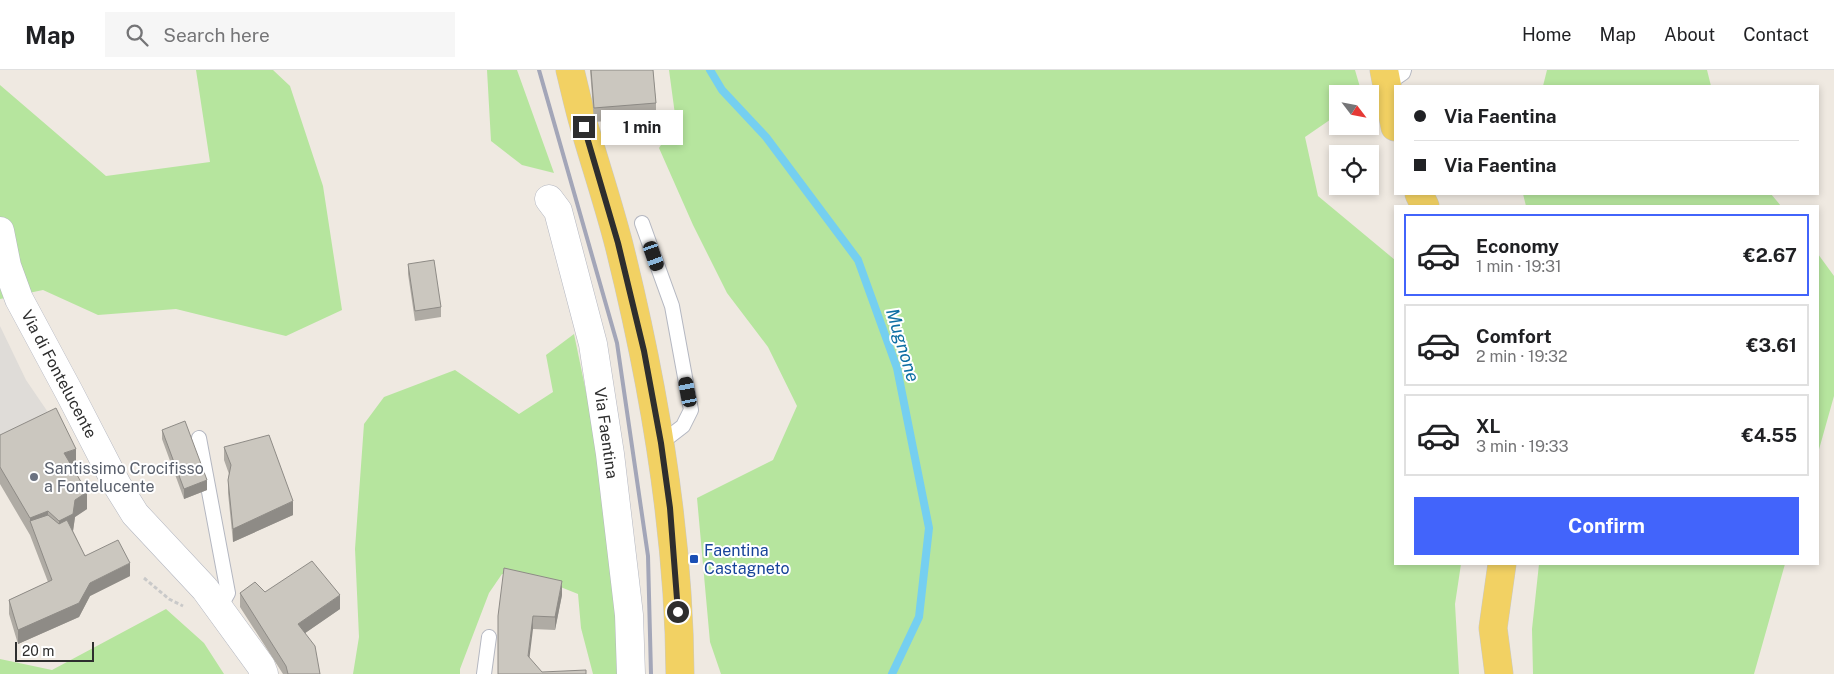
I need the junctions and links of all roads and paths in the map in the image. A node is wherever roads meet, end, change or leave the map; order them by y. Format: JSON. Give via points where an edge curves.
{"nodes":[{"id":1,"x":570,"y":70,"type":"edge"},
{"id":2,"x":1392,"y":75,"type":"edge"},
{"id":3,"x":1394,"y":110,"type":"edge"},
{"id":4,"x":549,"y":199,"type":"dead end"},
{"id":5,"x":642,"y":223,"type":"dead end"},
{"id":6,"x":0,"y":231,"type":"edge"},
{"id":7,"x":199,"y":438,"type":"dead end"},
{"id":8,"x":661,"y":443,"type":"junction"},
{"id":9,"x":1502,"y":565,"type":"edge"},
{"id":10,"x":220,"y":609,"type":"junction"},
{"id":11,"x":488,"y":637,"type":"dead end"},
{"id":12,"x":264,"y":674,"type":"edge"},
{"id":13,"x":484,"y":674,"type":"edge"},
{"id":14,"x":631,"y":674,"type":"edge"},
{"id":15,"x":680,"y":674,"type":"edge"},
{"id":16,"x":1499,"y":674,"type":"edge"}],
"edges":[{"from":1,"to":8,"type":"main road","via":[[640,332]]},
{"from":2,"to":3,"type":"main road"},
{"from":4,"to":14,"type":"street","name":"Via Faentina","via":[[558,211],[593,344],[629,615]]},
{"from":5,"to":8,"type":"lane","via":[[672,306],[691,410],[683,426]]},
{"from":6,"to":10,"type":"street","name":"Via di Fontelucente","via":[[7,266],[19,299],[117,485],[135,514]]},
{"from":7,"to":10,"type":"lane","via":[[228,592]]},
{"from":8,"to":15,"type":"main road","via":[[670,516]]},
{"from":9,"to":16,"type":"main road","via":[[1493,628]]},
{"from":10,"to":12,"type":"street","name":"Via di Fontelucente"},
{"from":11,"to":13,"type":"lane"}]}
